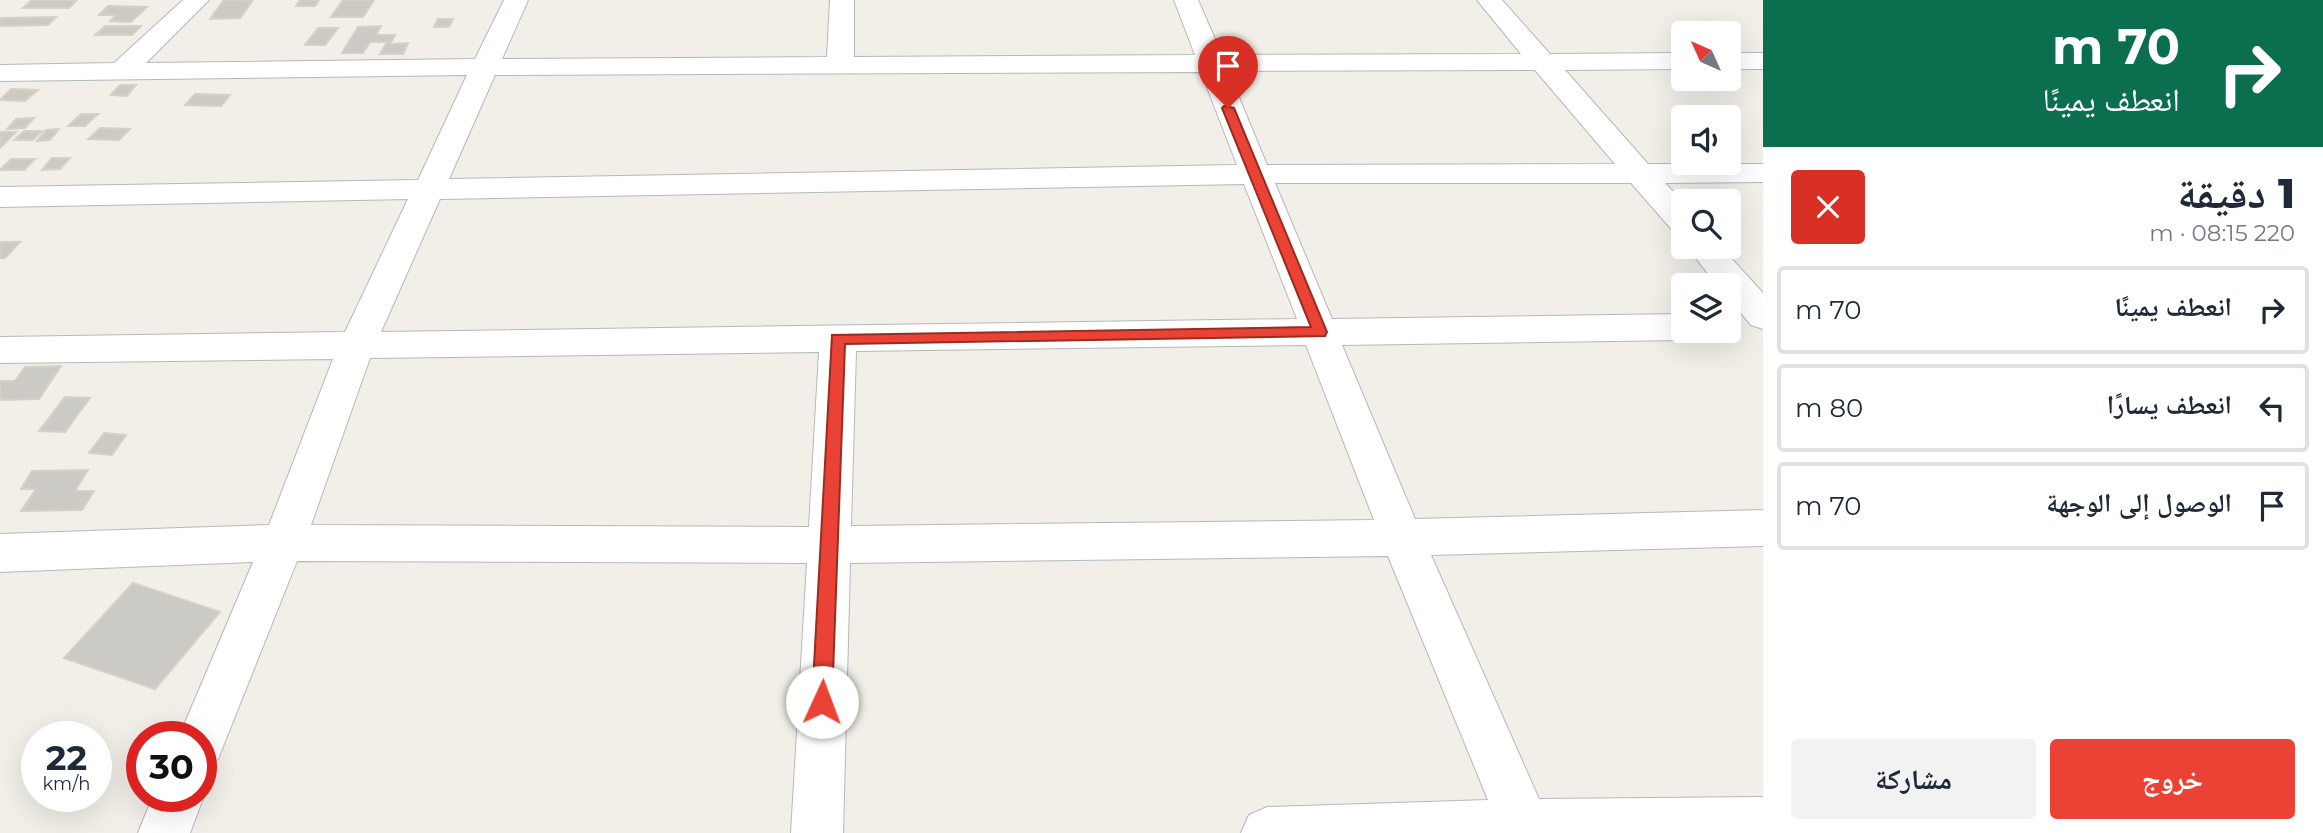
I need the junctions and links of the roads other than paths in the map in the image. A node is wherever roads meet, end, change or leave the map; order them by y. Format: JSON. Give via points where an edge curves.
{"nodes":[{"id":1,"x":197,"y":0,"type":"edge"},
{"id":2,"x":516,"y":0,"type":"edge"},
{"id":3,"x":842,"y":0,"type":"edge"},
{"id":4,"x":1186,"y":0,"type":"edge"},
{"id":5,"x":1489,"y":0,"type":"edge"},
{"id":6,"x":1671,"y":61,"type":"edge"},
{"id":7,"x":1542,"y":62,"type":"junction"},
{"id":8,"x":1210,"y":64,"type":"junction"},
{"id":9,"x":840,"y":65,"type":"junction"},
{"id":10,"x":486,"y":67,"type":"junction"},
{"id":11,"x":122,"y":71,"type":"junction"},
{"id":12,"x":0,"y":73,"type":"edge"},
{"id":13,"x":1763,"y":173,"type":"edge"},
{"id":14,"x":1255,"y":174,"type":"junction"},
{"id":15,"x":1641,"y":174,"type":"junction"},
{"id":16,"x":429,"y":189,"type":"junction"},
{"id":17,"x":0,"y":197,"type":"edge"},
{"id":18,"x":1671,"y":209,"type":"edge"},
{"id":19,"x":1713,"y":259,"type":"edge"},
{"id":20,"x":1763,"y":317,"type":"edge"},
{"id":21,"x":1763,"y":325,"type":"edge"},
{"id":22,"x":1741,"y":326,"type":"edge"},
{"id":23,"x":1671,"y":327,"type":"edge"},
{"id":24,"x":1320,"y":332,"type":"junction"},
{"id":25,"x":838,"y":339,"type":"junction"},
{"id":26,"x":356,"y":346,"type":"junction"},
{"id":27,"x":0,"y":350,"type":"edge"},
{"id":28,"x":1763,"y":528,"type":"edge"},
{"id":29,"x":1402,"y":538,"type":"junction"},
{"id":30,"x":283,"y":544,"type":"junction"},
{"id":31,"x":827,"y":545,"type":"junction"},
{"id":32,"x":0,"y":553,"type":"edge"},
{"id":33,"x":210,"y":721,"type":"edge"},
{"id":34,"x":172,"y":812,"type":"edge"},
{"id":35,"x":1763,"y":823,"type":"edge"},
{"id":36,"x":1525,"y":829,"type":"edge"},
{"id":37,"x":163,"y":833,"type":"edge"},
{"id":38,"x":817,"y":833,"type":"edge"},
{"id":39,"x":1268,"y":833,"type":"edge"}],
"edges":[{"from":1,"to":11,"type":"street"},
{"from":2,"to":10,"type":"street"},
{"from":3,"to":9,"type":"street"},
{"from":4,"to":8,"type":"street"},
{"from":5,"to":7,"type":"street"},
{"from":6,"to":7,"type":"street"},
{"from":7,"to":8,"type":"street"},
{"from":7,"to":15,"type":"street"},
{"from":8,"to":9,"type":"street"},
{"from":8,"to":14,"type":"street"},
{"from":9,"to":10,"type":"street"},
{"from":10,"to":11,"type":"street"},
{"from":10,"to":16,"type":"street"},
{"from":11,"to":12,"type":"street"},
{"from":13,"to":15,"type":"street"},
{"from":14,"to":15,"type":"street"},
{"from":14,"to":16,"type":"street"},
{"from":14,"to":24,"type":"street"},
{"from":15,"to":18,"type":"street"},
{"from":16,"to":17,"type":"street"},
{"from":16,"to":26,"type":"street"},
{"from":19,"to":20,"type":"street"},
{"from":21,"to":22,"type":"street"},
{"from":23,"to":24,"type":"street"},
{"from":24,"to":25,"type":"street"},
{"from":24,"to":29,"type":"street"},
{"from":25,"to":26,"type":"street"},
{"from":25,"to":31,"type":"street"},
{"from":26,"to":27,"type":"street"},
{"from":26,"to":30,"type":"street"},
{"from":28,"to":29,"type":"street"},
{"from":29,"to":31,"type":"street"},
{"from":29,"to":36,"type":"street"},
{"from":30,"to":31,"type":"street"},
{"from":30,"to":32,"type":"street"},
{"from":30,"to":33,"type":"street"},
{"from":31,"to":38,"type":"street"},
{"from":34,"to":37,"type":"street"},
{"from":35,"to":36,"type":"street"},
{"from":36,"to":39,"type":"street"}]}
